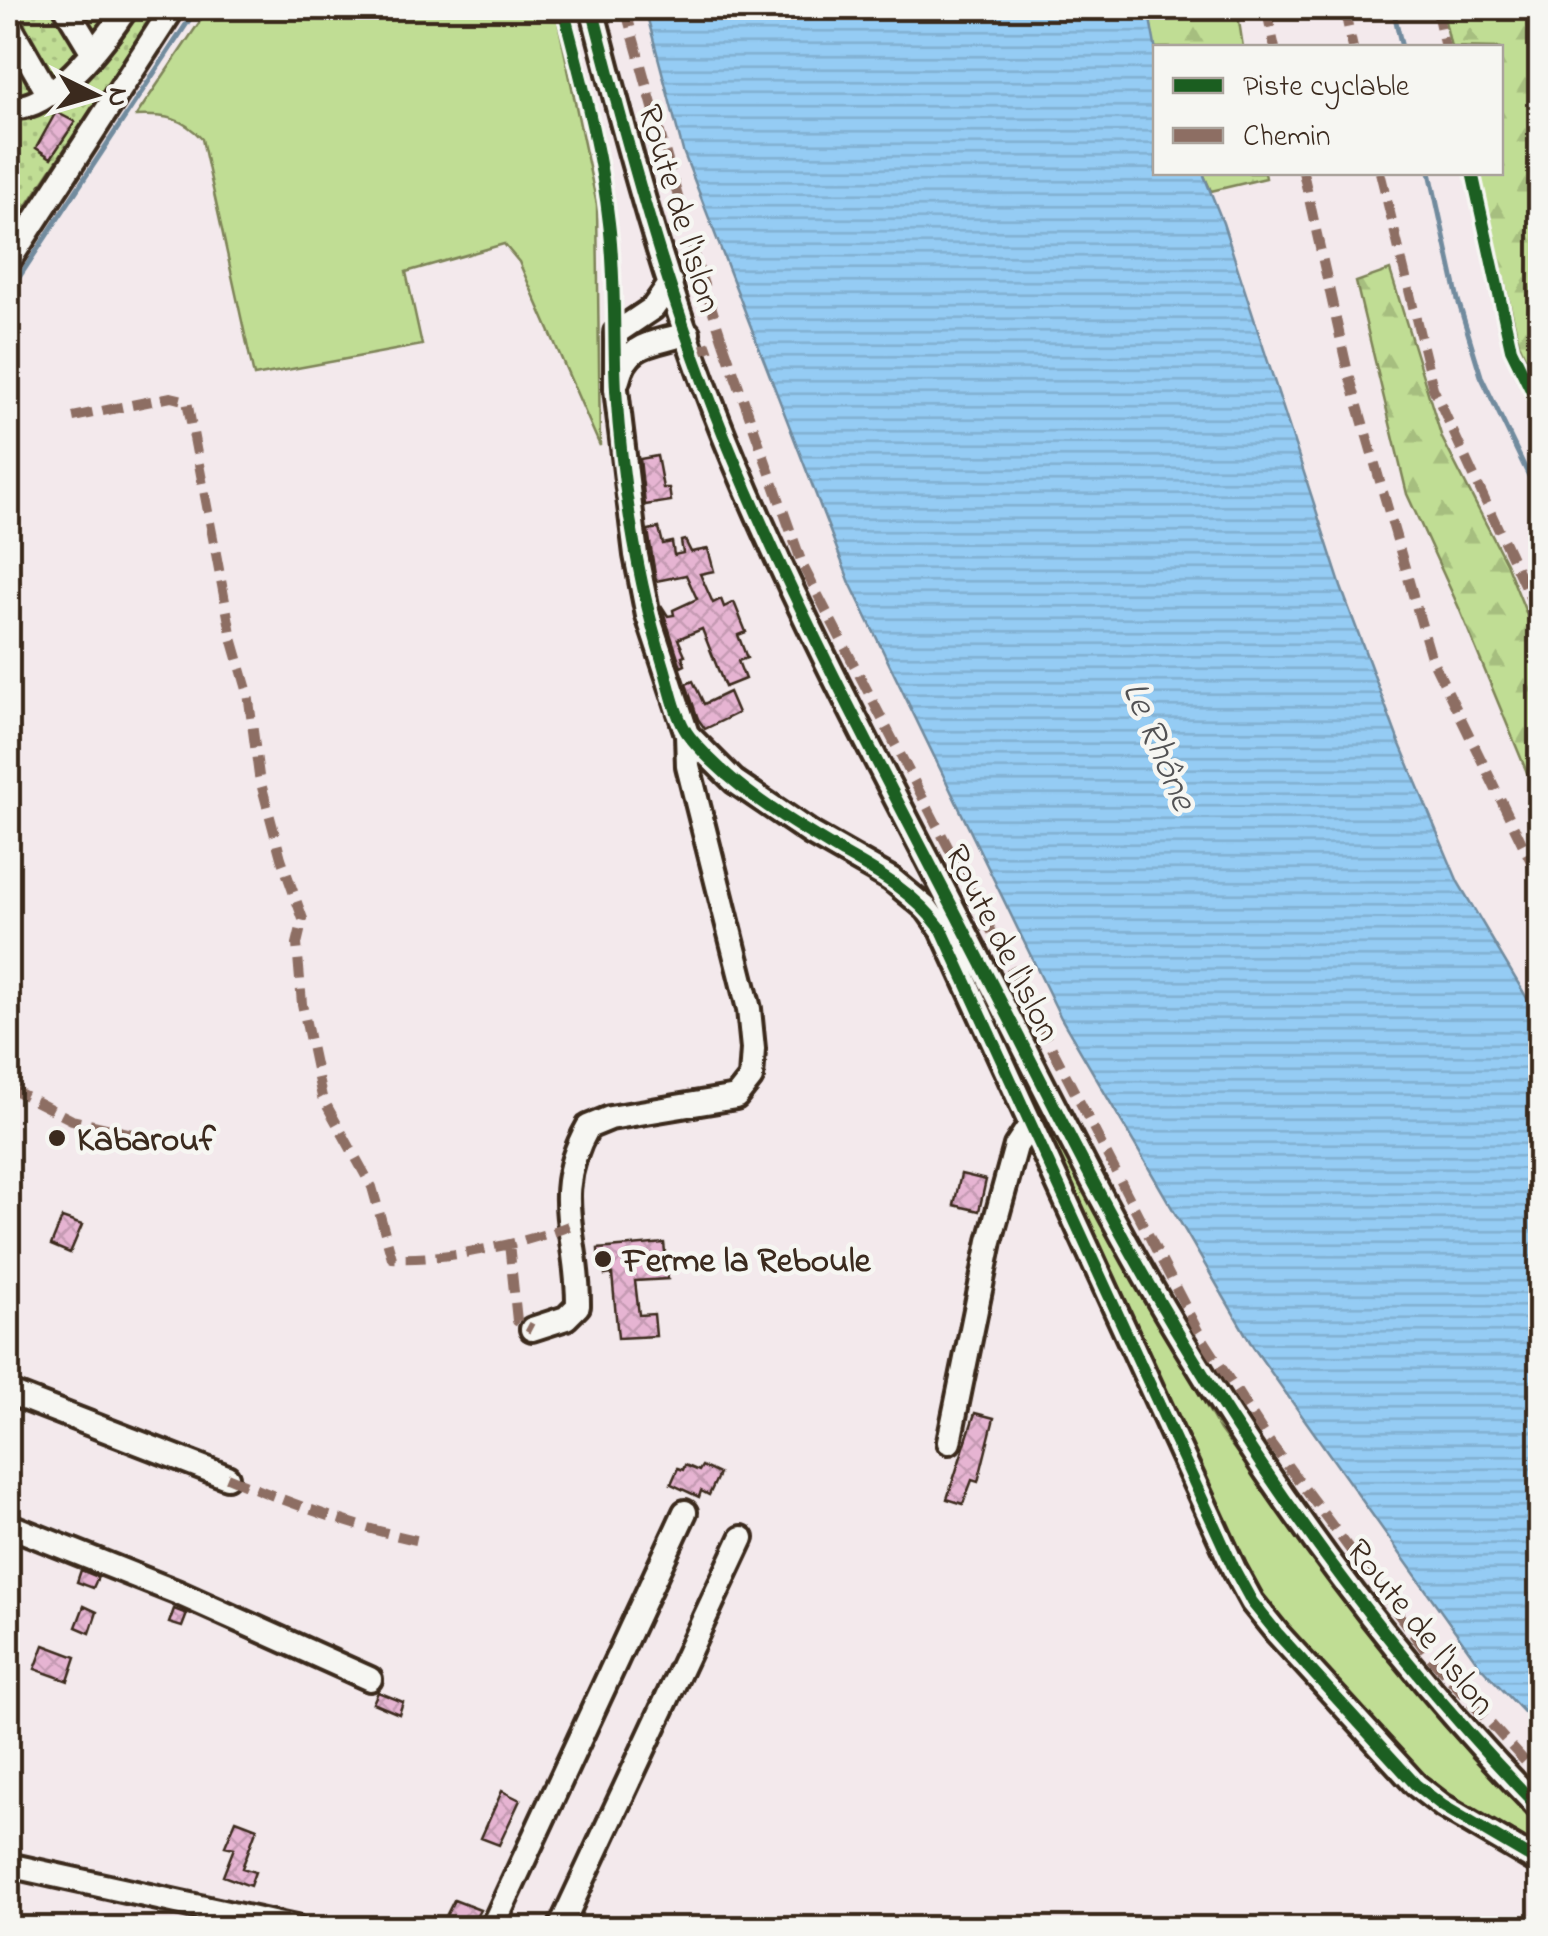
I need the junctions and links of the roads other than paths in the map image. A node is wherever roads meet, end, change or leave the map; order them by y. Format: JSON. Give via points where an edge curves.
{"nodes":[{"id":1,"x":66,"y":8,"type":"edge"},
{"id":2,"x":126,"y":8,"type":"edge"},
{"id":3,"x":173,"y":8,"type":"edge"},
{"id":4,"x":592,"y":8,"type":"edge"},
{"id":5,"x":8,"y":23,"type":"edge"},
{"id":6,"x":92,"y":51,"type":"junction"},
{"id":7,"x":49,"y":95,"type":"junction"},
{"id":8,"x":8,"y":105,"type":"edge"},
{"id":9,"x":8,"y":262,"type":"edge"},
{"id":10,"x":671,"y":283,"type":"junction"},
{"id":11,"x":688,"y":334,"type":"junction"},
{"id":12,"x":616,"y":388,"type":"junction"},
{"id":13,"x":687,"y":734,"type":"junction"},
{"id":14,"x":1030,"y":1125,"type":"junction"},
{"id":15,"x":532,"y":1329,"type":"dead end"},
{"id":16,"x":8,"y":1392,"type":"edge"},
{"id":17,"x":949,"y":1442,"type":"dead end"},
{"id":18,"x":227,"y":1477,"type":"dead end"},
{"id":19,"x":684,"y":1512,"type":"dead end"},
{"id":20,"x":8,"y":1525,"type":"edge"},
{"id":21,"x":742,"y":1538,"type":"dead end"},
{"id":22,"x":370,"y":1679,"type":"dead end"},
{"id":23,"x":1540,"y":1810,"type":"edge"},
{"id":24,"x":1540,"y":1864,"type":"edge"},
{"id":25,"x":8,"y":1865,"type":"edge"},
{"id":26,"x":294,"y":1928,"type":"edge"},
{"id":27,"x":492,"y":1928,"type":"edge"},
{"id":28,"x":560,"y":1928,"type":"edge"}],
"edges":[{"from":1,"to":6,"type":"street"},
{"from":2,"to":6,"type":"street"},
{"from":3,"to":9,"type":"street"},
{"from":4,"to":10,"type":"street","name":"Route de l'Islon"},
{"from":5,"to":7,"type":"street"},
{"from":6,"to":7,"type":"street"},
{"from":7,"to":8,"type":"street","via":[[36,104]]},
{"from":10,"to":11,"type":"street","name":"Route de l'Islon"},
{"from":10,"to":12,"type":"street","via":[[653,308],[616,333]]},
{"from":11,"to":12,"type":"street","via":[[633,351]]},
{"from":11,"to":23,"type":"street","name":"Route de l'Islon","via":[[732,457],[812,633],[1180,1338],[1326,1557],[1430,1690]]},
{"from":12,"to":13,"type":"street","via":[[648,616]]},
{"from":13,"to":14,"type":"street","via":[[734,781],[927,909]]},
{"from":13,"to":15,"type":"street","via":[[688,766],[748,1010],[751,1078],[736,1097],[588,1127],[574,1150],[566,1187],[578,1306],[566,1318]]},
{"from":14,"to":17,"type":"street","via":[[1016,1146],[990,1241]]},
{"from":14,"to":24,"type":"street","via":[[1252,1602],[1416,1784]]},
{"from":16,"to":18,"type":"street"},
{"from":19,"to":27,"type":"street"},
{"from":20,"to":22,"type":"street"},
{"from":21,"to":28,"type":"street"},
{"from":25,"to":26,"type":"street"}]}
